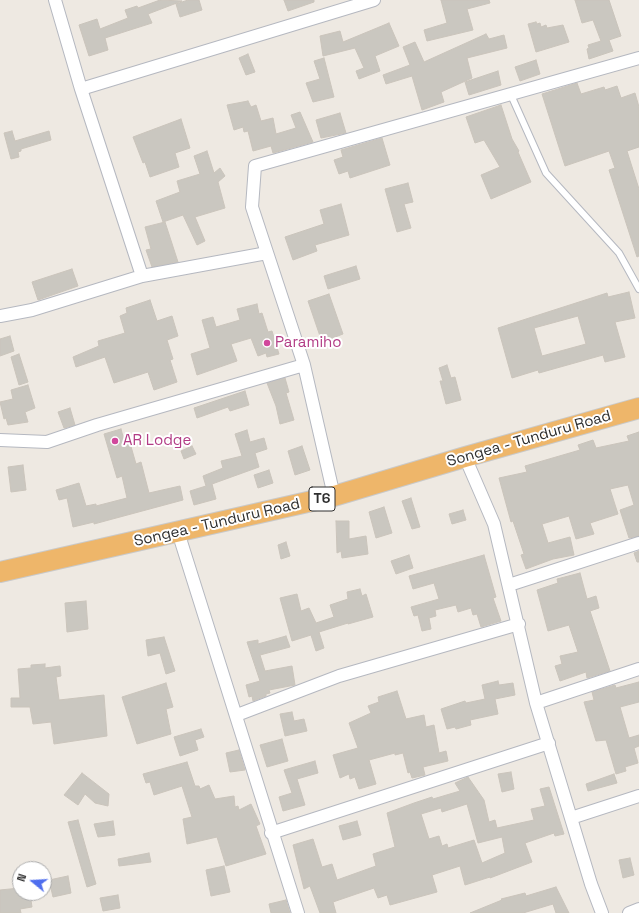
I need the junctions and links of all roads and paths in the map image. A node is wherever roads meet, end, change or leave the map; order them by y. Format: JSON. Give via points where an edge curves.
{"nodes":[{"id":1,"x":55,"y":0,"type":"edge"},
{"id":2,"x":374,"y":0,"type":"edge"},
{"id":3,"x":639,"y":58,"type":"edge"},
{"id":4,"x":81,"y":89,"type":"junction"},
{"id":5,"x":511,"y":95,"type":"junction"},
{"id":6,"x":267,"y":253,"type":"junction"},
{"id":7,"x":142,"y":276,"type":"junction"},
{"id":8,"x":639,"y":289,"type":"edge"},
{"id":9,"x":0,"y":316,"type":"edge"},
{"id":10,"x":304,"y":365,"type":"junction"},
{"id":11,"x":639,"y":408,"type":"edge"},
{"id":12,"x":0,"y":440,"type":"edge"},
{"id":13,"x":465,"y":457,"type":"junction"},
{"id":14,"x":334,"y":496,"type":"junction"},
{"id":15,"x":178,"y":532,"type":"junction"},
{"id":16,"x":639,"y":543,"type":"edge"},
{"id":17,"x":0,"y":572,"type":"edge"},
{"id":18,"x":509,"y":585,"type":"junction"},
{"id":19,"x":519,"y":624,"type":"junction"},
{"id":20,"x":639,"y":669,"type":"edge"},
{"id":21,"x":536,"y":703,"type":"junction"},
{"id":22,"x":237,"y":715,"type":"junction"},
{"id":23,"x":549,"y":743,"type":"junction"},
{"id":24,"x":639,"y":796,"type":"edge"},
{"id":25,"x":571,"y":818,"type":"junction"},
{"id":26,"x":272,"y":833,"type":"junction"},
{"id":27,"x":639,"y":910,"type":"edge"},
{"id":28,"x":298,"y":913,"type":"edge"},
{"id":29,"x":602,"y":913,"type":"edge"},
{"id":30,"x":629,"y":913,"type":"edge"}],
"edges":[{"from":1,"to":4,"type":"street"},
{"from":2,"to":4,"type":"street"},
{"from":3,"to":5,"type":"street"},
{"from":4,"to":7,"type":"street"},
{"from":5,"to":6,"type":"street","via":[[255,166],[252,207]]},
{"from":5,"to":8,"type":"lane","via":[[546,173],[619,253]]},
{"from":6,"to":7,"type":"street"},
{"from":6,"to":10,"type":"street"},
{"from":7,"to":9,"type":"street","via":[[32,310]]},
{"from":10,"to":12,"type":"street","via":[[47,442]]},
{"from":10,"to":14,"type":"street"},
{"from":11,"to":13,"type":"highway","name":"Songea - Tunduru Road","number":"T6"},
{"from":13,"to":14,"type":"highway","name":"Songea - Tunduru Road","number":"T6"},
{"from":13,"to":18,"type":"street","via":[[494,524]]},
{"from":14,"to":15,"type":"highway","name":"Songea - Tunduru Road","number":"T6"},
{"from":15,"to":17,"type":"highway","name":"Songea - Tunduru Road","number":"T6"},
{"from":15,"to":22,"type":"street"},
{"from":16,"to":18,"type":"street"},
{"from":18,"to":19,"type":"street"},
{"from":19,"to":21,"type":"street"},
{"from":19,"to":22,"type":"street","via":[[339,676]]},
{"from":20,"to":21,"type":"street"},
{"from":21,"to":23,"type":"street"},
{"from":22,"to":26,"type":"street"},
{"from":23,"to":25,"type":"street"},
{"from":23,"to":26,"type":"street"},
{"from":24,"to":25,"type":"street"},
{"from":25,"to":29,"type":"street"},
{"from":26,"to":28,"type":"street"},
{"from":27,"to":30,"type":"street"}]}
